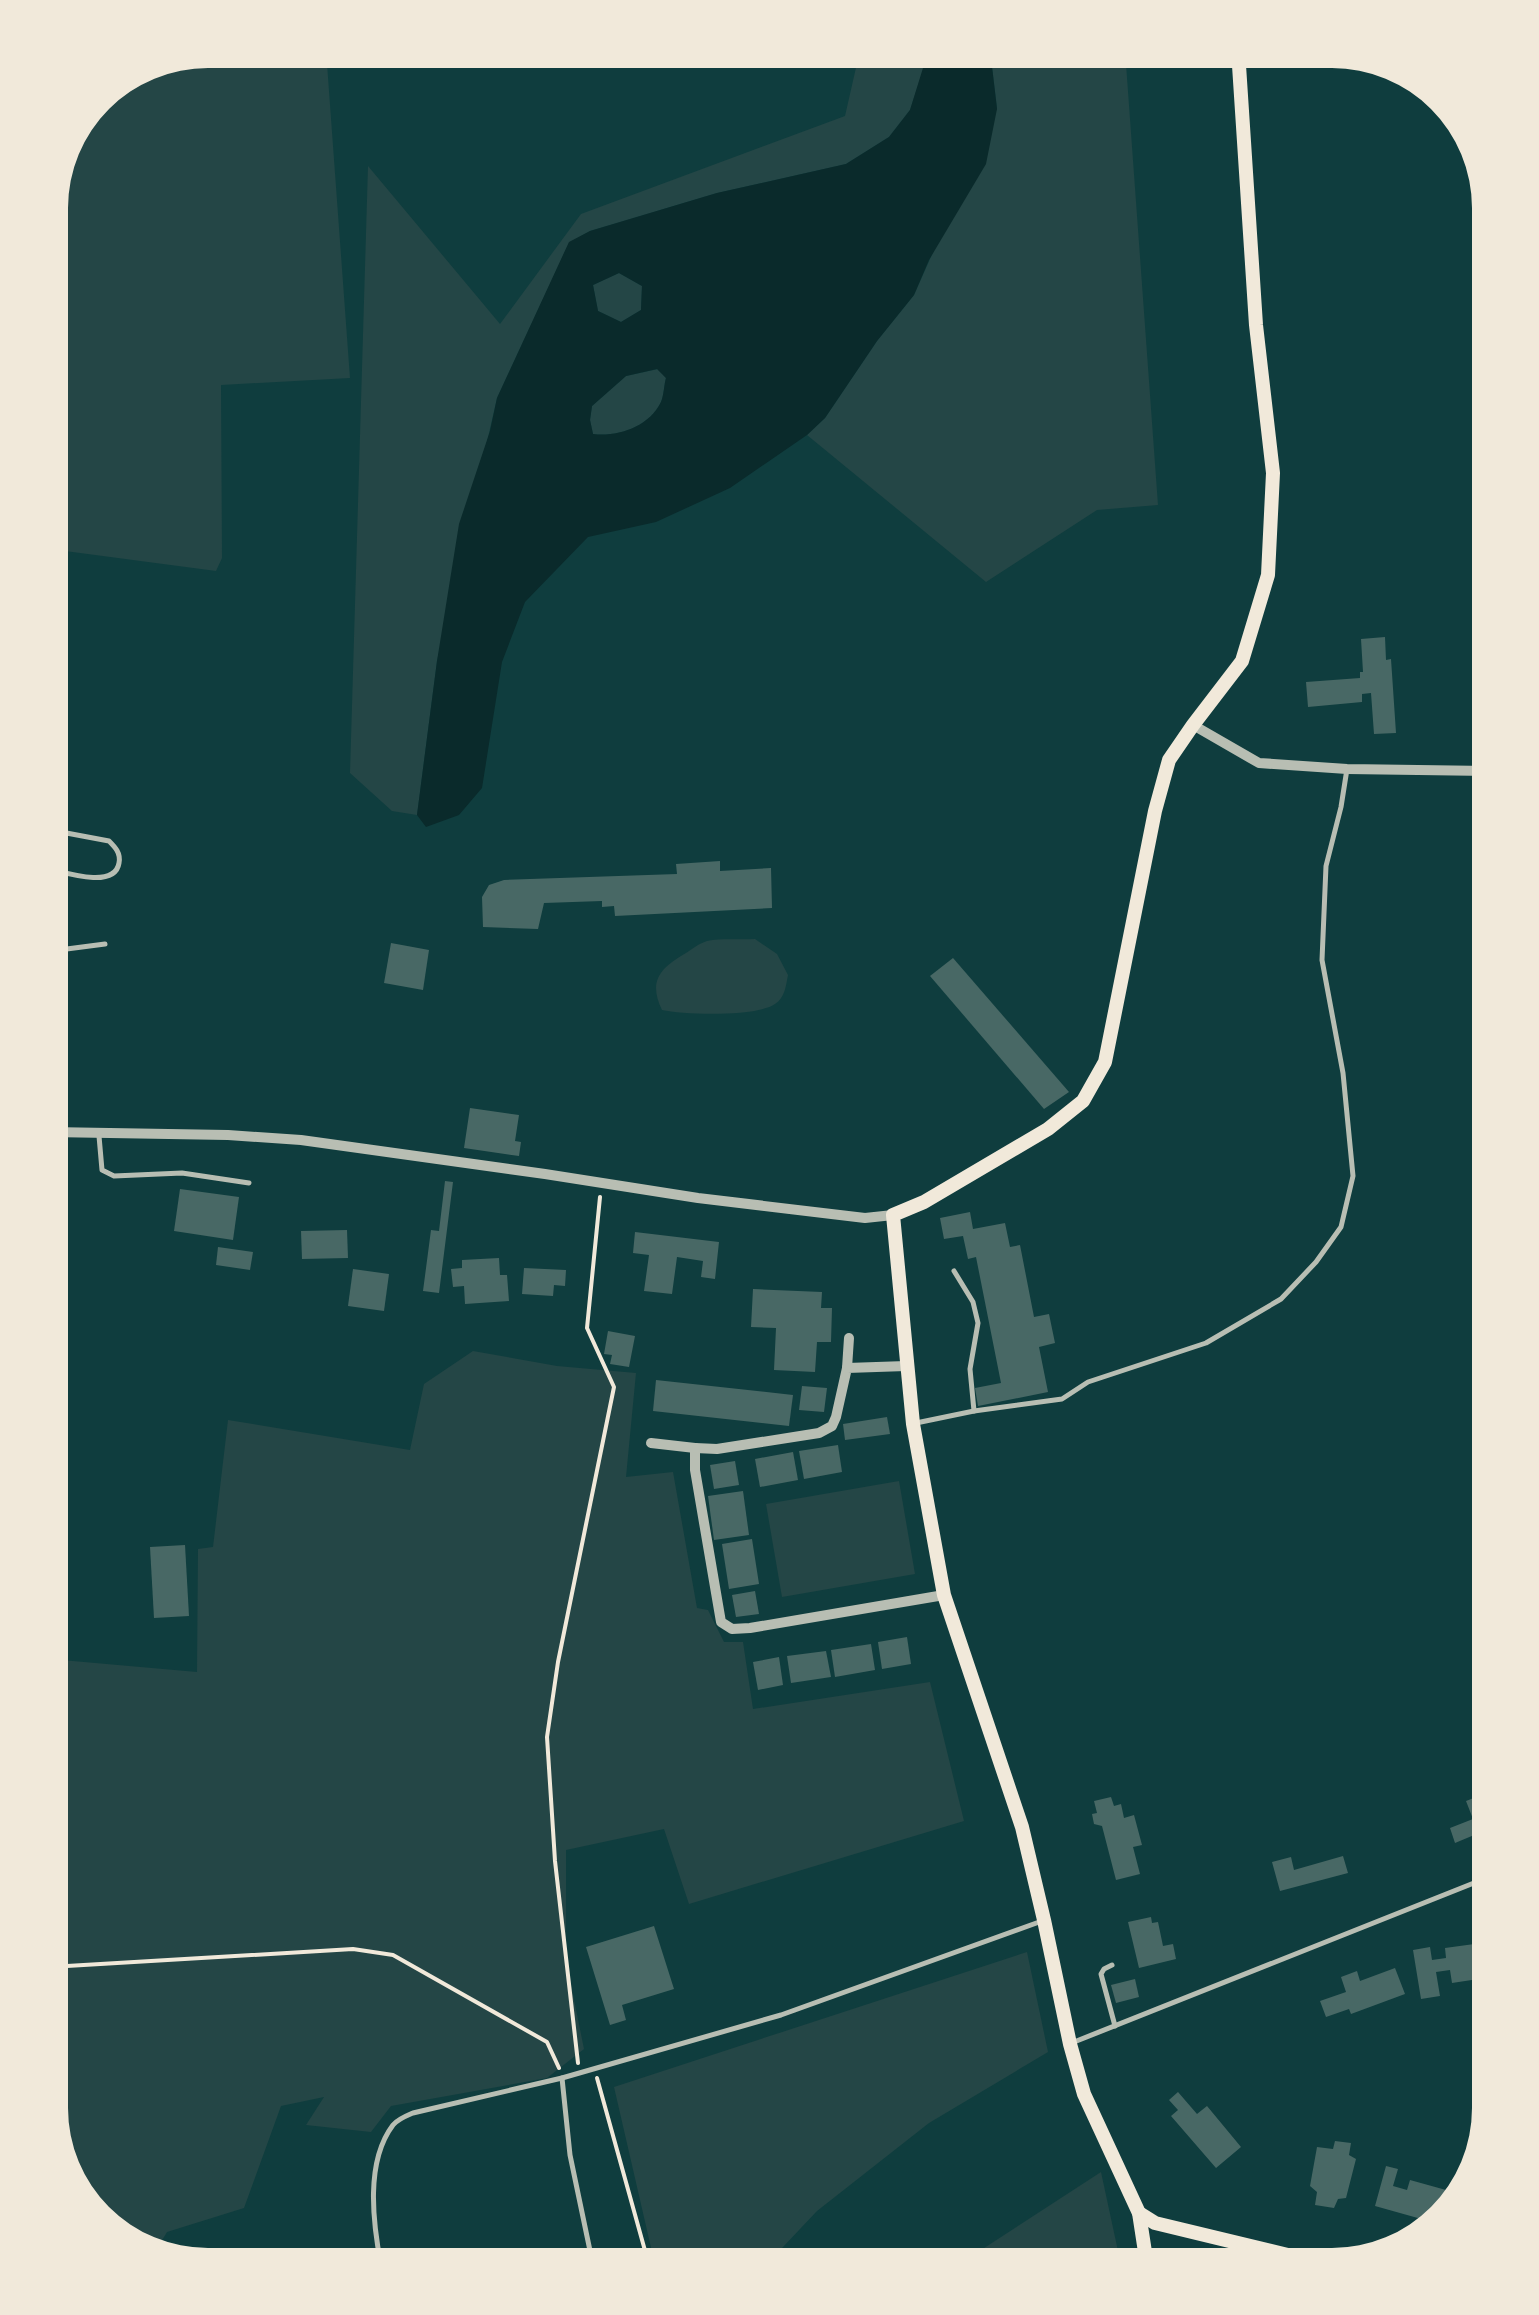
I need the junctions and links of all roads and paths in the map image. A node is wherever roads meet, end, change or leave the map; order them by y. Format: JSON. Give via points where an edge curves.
{"nodes":[{"id":1,"x":1239,"y":68,"type":"edge"},
{"id":2,"x":1193,"y":724,"type":"junction"},
{"id":3,"x":1347,"y":769,"type":"junction"},
{"id":4,"x":1472,"y":770,"type":"edge"},
{"id":5,"x":68,"y":833,"type":"edge"},
{"id":6,"x":68,"y":872,"type":"edge"},
{"id":7,"x":105,"y":944,"type":"dead end"},
{"id":8,"x":68,"y":949,"type":"edge"},
{"id":9,"x":68,"y":1132,"type":"edge"},
{"id":10,"x":98,"y":1133,"type":"junction"},
{"id":11,"x":601,"y":1182,"type":"junction"},
{"id":12,"x":249,"y":1183,"type":"dead end"},
{"id":13,"x":892,"y":1215,"type":"junction"},
{"id":14,"x":954,"y":1271,"type":"dead end"},
{"id":15,"x":849,"y":1338,"type":"dead end"},
{"id":16,"x":906,"y":1366,"type":"junction"},
{"id":17,"x":847,"y":1368,"type":"junction"},
{"id":18,"x":974,"y":1411,"type":"junction"},
{"id":19,"x":913,"y":1424,"type":"junction"},
{"id":20,"x":651,"y":1443,"type":"dead end"},
{"id":21,"x":695,"y":1448,"type":"junction"},
{"id":22,"x":944,"y":1595,"type":"junction"},
{"id":23,"x":1472,"y":1884,"type":"edge"},
{"id":24,"x":1044,"y":1920,"type":"junction"},
{"id":25,"x":1112,"y":1965,"type":"dead end"},
{"id":26,"x":67,"y":1966,"type":"edge"},
{"id":27,"x":1115,"y":2026,"type":"junction"},
{"id":28,"x":1070,"y":2044,"type":"junction"},
{"id":29,"x":594,"y":2069,"type":"junction"},
{"id":30,"x":579,"y":2073,"type":"junction"},
{"id":31,"x":562,"y":2078,"type":"junction"},
{"id":32,"x":1139,"y":2213,"type":"junction"},
{"id":33,"x":379,"y":2247,"type":"edge"},
{"id":34,"x":589,"y":2247,"type":"edge"},
{"id":35,"x":644,"y":2247,"type":"edge"},
{"id":36,"x":1144,"y":2248,"type":"edge"},
{"id":37,"x":1260,"y":2248,"type":"edge"}],
"edges":[{"from":1,"to":2,"type":"main road","via":[[1273,473],[1268,575],[1242,660]]},
{"from":2,"to":3,"type":"street","via":[[1259,763]]},
{"from":2,"to":13,"type":"main road","via":[[1169,760],[1105,1062],[1083,1100],[1048,1129]]},
{"from":3,"to":4,"type":"street"},
{"from":3,"to":18,"type":"lane","via":[[1326,866],[1322,960],[1354,1176],[1341,1226],[1281,1299],[1206,1343],[1088,1382],[1062,1398]]},
{"from":5,"to":6,"type":"lane","via":[[109,841],[120,862],[99,878]]},
{"from":7,"to":8,"type":"lane"},
{"from":9,"to":10,"type":"street"},
{"from":10,"to":11,"type":"street","via":[[301,1140]]},
{"from":10,"to":12,"type":"lane","via":[[100,1163],[114,1176],[182,1173]]},
{"from":11,"to":13,"type":"street","via":[[865,1218]]},
{"from":11,"to":30,"type":"path","via":[[587,1328],[614,1387],[547,1737]]},
{"from":13,"to":16,"type":"main road"},
{"from":14,"to":18,"type":"lane","via":[[978,1323],[970,1369]]},
{"from":15,"to":17,"type":"street"},
{"from":16,"to":17,"type":"street"},
{"from":16,"to":19,"type":"main road"},
{"from":17,"to":21,"type":"street","via":[[836,1417],[819,1433]]},
{"from":18,"to":19,"type":"lane"},
{"from":19,"to":22,"type":"main road"},
{"from":20,"to":21,"type":"street"},
{"from":21,"to":22,"type":"street","via":[[718,1610],[732,1629]]},
{"from":22,"to":24,"type":"main road","via":[[1022,1827]]},
{"from":23,"to":27,"type":"lane"},
{"from":24,"to":28,"type":"main road"},
{"from":24,"to":29,"type":"lane","via":[[781,2015]]},
{"from":25,"to":27,"type":"lane","via":[[1100,1974]]},
{"from":26,"to":31,"type":"path","via":[[353,1950],[394,1955],[547,2042]]},
{"from":27,"to":28,"type":"lane"},
{"from":28,"to":32,"type":"main road","via":[[1084,2094]]},
{"from":29,"to":30,"type":"lane"},
{"from":29,"to":35,"type":"path"},
{"from":30,"to":31,"type":"lane"},
{"from":31,"to":33,"type":"lane","via":[[395,2122],[374,2180]]},
{"from":31,"to":34,"type":"lane"},
{"from":32,"to":36,"type":"main road"},
{"from":32,"to":37,"type":"main road"}]}
